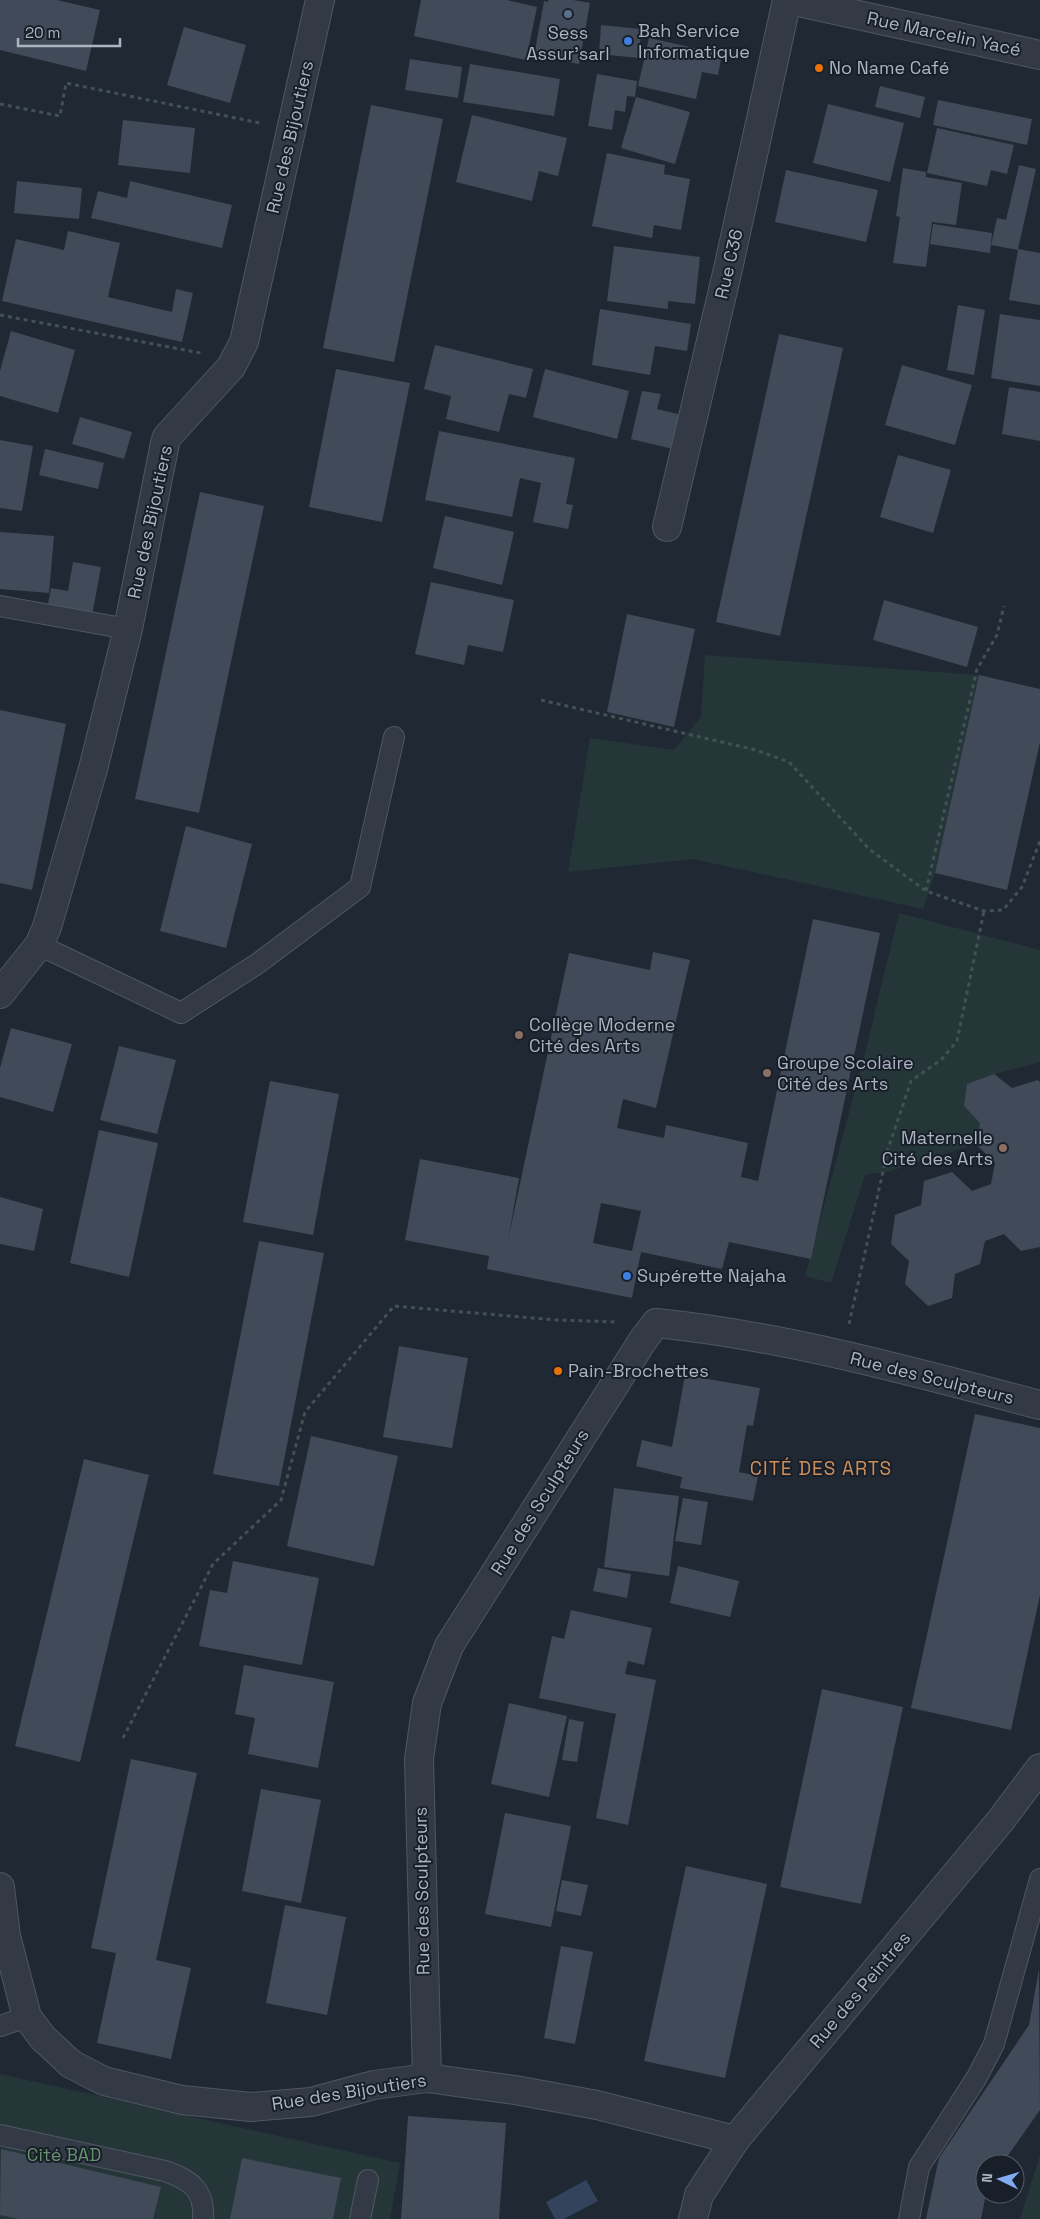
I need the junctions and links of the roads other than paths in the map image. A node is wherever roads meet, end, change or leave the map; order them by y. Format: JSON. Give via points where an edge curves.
{"nodes":[{"id":1,"x":320,"y":0,"type":"edge"},
{"id":2,"x":789,"y":0,"type":"edge"},
{"id":3,"x":1040,"y":55,"type":"edge"},
{"id":4,"x":667,"y":527,"type":"dead end"},
{"id":5,"x":0,"y":606,"type":"edge"},
{"id":6,"x":128,"y":629,"type":"junction"},
{"id":7,"x":394,"y":738,"type":"dead end"},
{"id":8,"x":39,"y":944,"type":"junction"},
{"id":9,"x":0,"y":994,"type":"edge"},
{"id":10,"x":1040,"y":1405,"type":"edge"},
{"id":11,"x":1040,"y":1768,"type":"edge"},
{"id":12,"x":1040,"y":1879,"type":"edge"},
{"id":13,"x":0,"y":1887,"type":"edge"},
{"id":14,"x":3,"y":1935,"type":"edge"},
{"id":15,"x":27,"y":2017,"type":"junction"},
{"id":16,"x":0,"y":2026,"type":"edge"},
{"id":17,"x":427,"y":2078,"type":"junction"},
{"id":18,"x":0,"y":2135,"type":"edge"},
{"id":19,"x":735,"y":2140,"type":"junction"},
{"id":20,"x":368,"y":2180,"type":"dead end"},
{"id":21,"x":203,"y":2219,"type":"edge"},
{"id":22,"x":360,"y":2219,"type":"edge"},
{"id":23,"x":693,"y":2219,"type":"edge"},
{"id":24,"x":909,"y":2219,"type":"edge"}],
"edges":[{"from":1,"to":6,"type":"street","name":"Rue des Bijoutiers","via":[[244,342],[236,360],[167,437]]},
{"from":2,"to":3,"type":"street","name":"Rue Marcelin Yacé"},
{"from":2,"to":4,"type":"street","name":"Rue C36"},
{"from":5,"to":6,"type":"lane"},
{"from":6,"to":8,"type":"street","name":"Rue des Bijoutiers","via":[[93,769],[47,927]]},
{"from":7,"to":8,"type":"lane","via":[[360,886],[257,964],[181,1013]]},
{"from":8,"to":9,"type":"street","name":"Rue des Bijoutiers"},
{"from":10,"to":17,"type":"street","name":"Rue des Sculpteurs","via":[[775,1340],[656,1323],[449,1646],[427,1702],[419,1759]]},
{"from":11,"to":19,"type":"street","name":"Rue des Peintres","via":[[1001,1820]]},
{"from":12,"to":24,"type":"lane","via":[[994,2044],[977,2077],[919,2167]]},
{"from":13,"to":14,"type":"street","name":"Rue des Bijoutiers"},
{"from":14,"to":15,"type":"street","name":"Rue des Bijoutiers"},
{"from":15,"to":16,"type":"lane"},
{"from":15,"to":17,"type":"street","name":"Rue des Bijoutiers","via":[[43,2038],[71,2064],[104,2081],[182,2100],[251,2107],[311,2102],[374,2085]]},
{"from":17,"to":19,"type":"street","name":"Rue des Bijoutiers","via":[[597,2105]]},
{"from":18,"to":21,"type":"lane","via":[[179,2175],[197,2189],[203,2200]]},
{"from":19,"to":23,"type":"street","name":"Rue des Peintres","via":[[699,2195]]},
{"from":20,"to":22,"type":"lane"}]}
